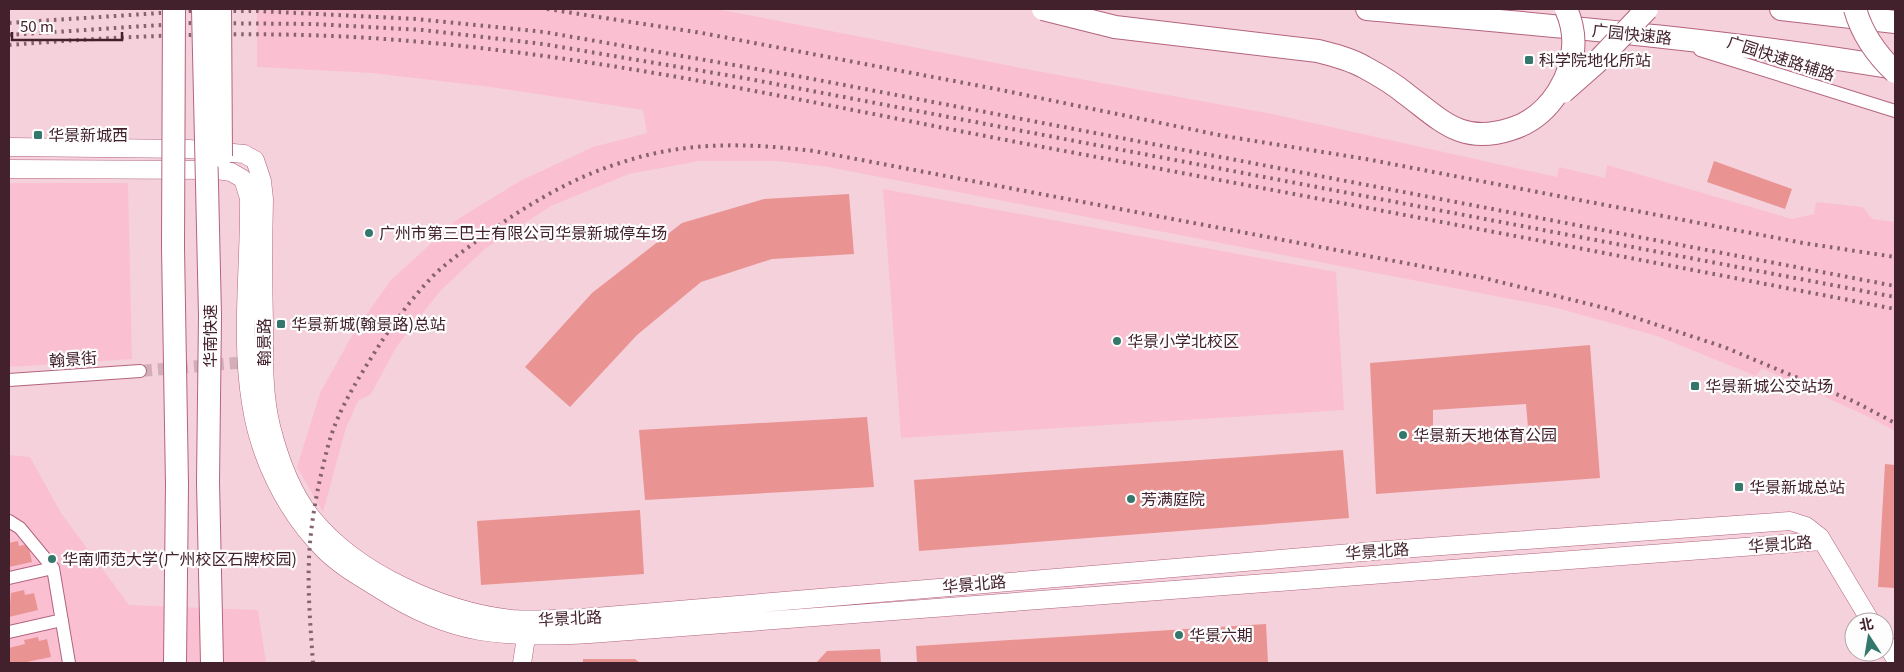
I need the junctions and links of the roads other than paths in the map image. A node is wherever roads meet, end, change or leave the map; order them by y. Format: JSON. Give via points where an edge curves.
{"nodes":[{"id":1,"x":174,"y":9,"type":"edge"},
{"id":2,"x":203,"y":9,"type":"edge"},
{"id":3,"x":220,"y":9,"type":"edge"},
{"id":4,"x":1043,"y":9,"type":"edge"},
{"id":5,"x":1367,"y":9,"type":"edge"},
{"id":6,"x":1566,"y":9,"type":"edge"},
{"id":7,"x":1647,"y":9,"type":"edge"},
{"id":8,"x":1781,"y":9,"type":"edge"},
{"id":9,"x":1854,"y":9,"type":"edge"},
{"id":10,"x":1895,"y":22,"type":"edge"},
{"id":11,"x":1658,"y":36,"type":"junction"},
{"id":12,"x":1895,"y":68,"type":"edge"},
{"id":13,"x":1895,"y":72,"type":"edge"},
{"id":14,"x":1551,"y":102,"type":"junction"},
{"id":15,"x":1895,"y":111,"type":"edge"},
{"id":16,"x":9,"y":147,"type":"edge"},
{"id":17,"x":9,"y":169,"type":"edge"},
{"id":18,"x":210,"y":316,"type":"junction"},
{"id":19,"x":255,"y":361,"type":"junction"},
{"id":20,"x":140,"y":371,"type":"tunnel mouth"},
{"id":21,"x":9,"y":380,"type":"edge"},
{"id":22,"x":11,"y":524,"type":"edge"},
{"id":23,"x":1822,"y":541,"type":"junction"},
{"id":24,"x":52,"y":568,"type":"junction"},
{"id":25,"x":9,"y":578,"type":"edge"},
{"id":26,"x":1866,"y":612,"type":"edge"},
{"id":27,"x":62,"y":620,"type":"junction"},
{"id":28,"x":528,"y":628,"type":"junction"},
{"id":29,"x":9,"y":632,"type":"edge"},
{"id":30,"x":69,"y":663,"type":"edge"},
{"id":31,"x":176,"y":663,"type":"edge"},
{"id":32,"x":212,"y":663,"type":"edge"},
{"id":33,"x":522,"y":663,"type":"edge"}],
"edges":[{"from":1,"to":31,"type":"highway","bridge":true,"via":[[172,247],[178,485]]},
{"from":2,"to":18,"type":"highway","name":"华南快速","bridge":true},
{"from":3,"to":18,"type":"highway","bridge":true,"via":[[219,237]]},
{"from":4,"to":14,"type":"highway","bridge":true,"via":[[1115,27],[1318,51],[1343,58],[1363,66],[1406,93],[1444,124],[1474,134],[1489,134],[1520,126]]},
{"from":5,"to":11,"type":"highway","name":"广园快速路"},
{"from":6,"to":14,"type":"highway","bridge":true,"via":[[1574,37],[1573,56],[1562,85]]},
{"from":7,"to":14,"type":"highway","bridge":true,"via":[[1596,63]]},
{"from":8,"to":10,"type":"highway"},
{"from":9,"to":13,"type":"highway","bridge":true,"via":[[1871,44]]},
{"from":11,"to":12,"type":"highway","name":"广园快速路","via":[[1776,49]]},
{"from":11,"to":15,"type":"street","name":"广园快速路辅路"},
{"from":16,"to":19,"type":"street","name":"翰景路","via":[[189,149],[244,154],[255,160],[264,199]]},
{"from":17,"to":19,"type":"street","name":"翰景路","via":[[182,169],[237,174],[243,179],[249,198]]},
{"from":18,"to":32,"type":"highway","name":"华南快速","bridge":true,"via":[[208,482]]},
{"from":19,"to":28,"type":"street","name":"翰景路","via":[[251,405],[274,476],[296,517],[324,550],[386,594],[429,616],[479,631]]},
{"from":20,"to":21,"type":"street","name":"翰景街"},
{"from":22,"to":24,"type":"street","via":[[20,528]]},
{"from":23,"to":26,"type":"street"},
{"from":23,"to":28,"type":"street","name":"华景北路","via":[[590,634]]},
{"from":23,"to":28,"type":"street","name":"华景北路","via":[[1817,533],[1799,523],[1764,523],[1387,550],[596,617]]},
{"from":24,"to":25,"type":"street"},
{"from":24,"to":27,"type":"street"},
{"from":27,"to":29,"type":"street"},
{"from":27,"to":30,"type":"street"},
{"from":28,"to":33,"type":"street"}]}
